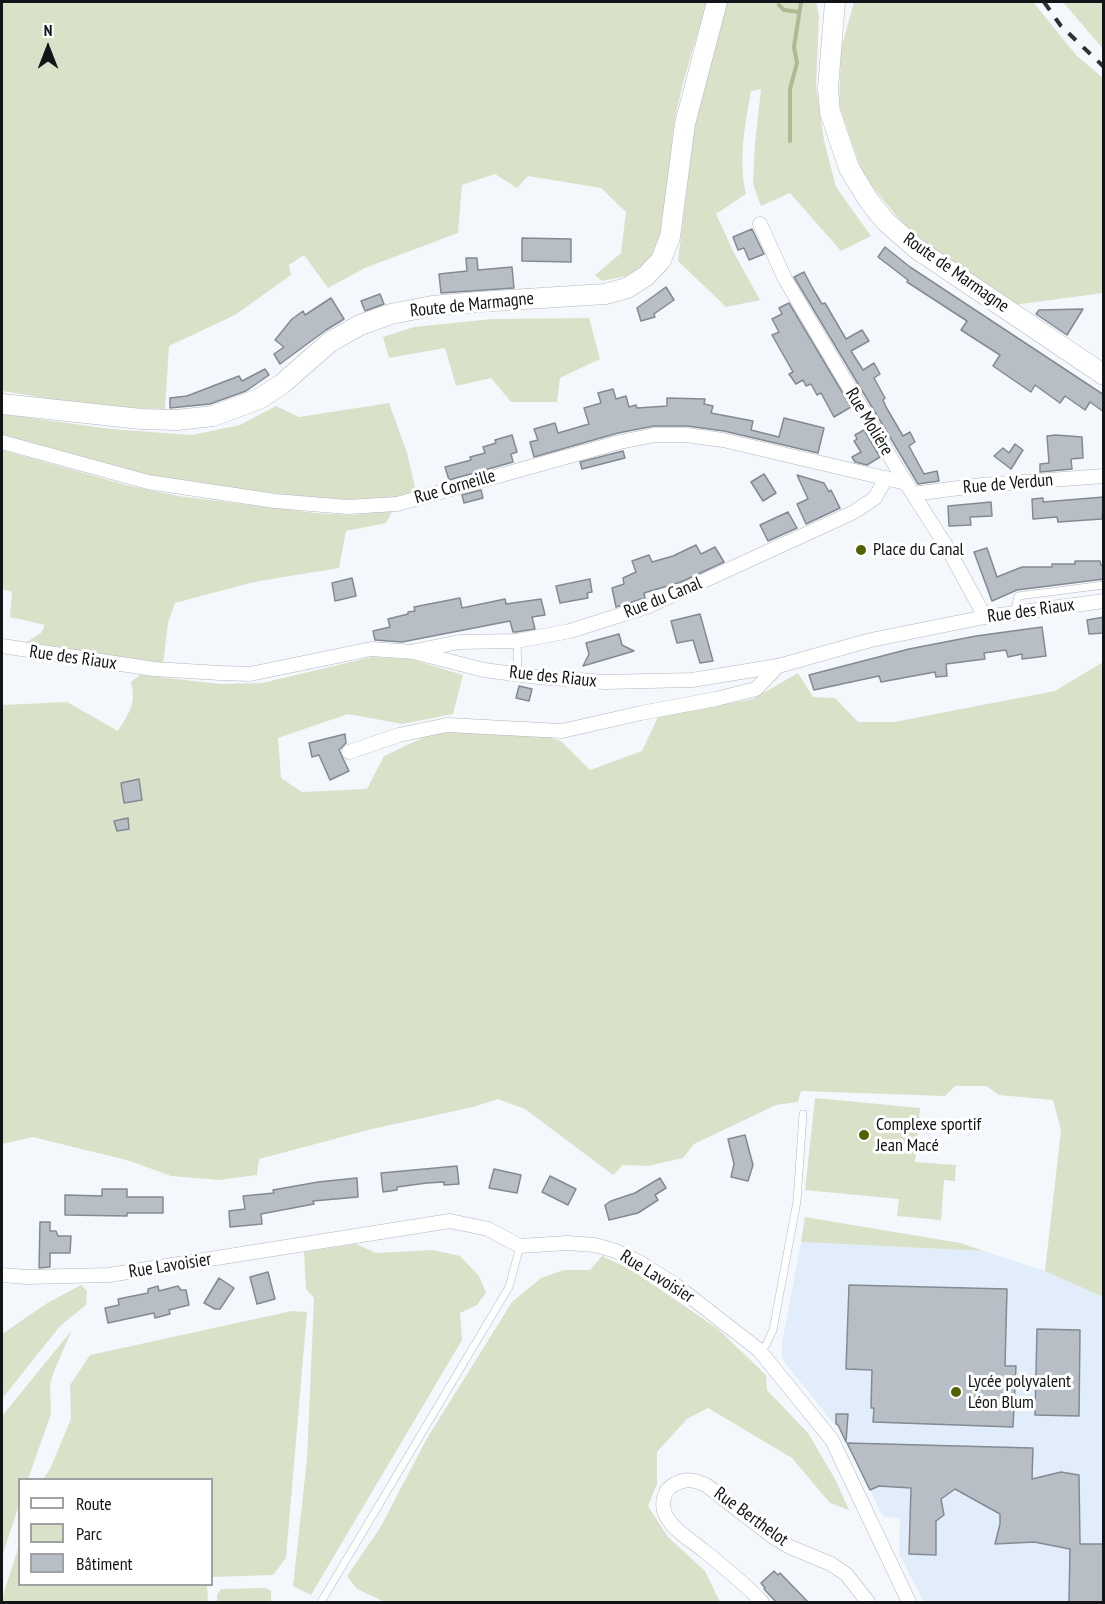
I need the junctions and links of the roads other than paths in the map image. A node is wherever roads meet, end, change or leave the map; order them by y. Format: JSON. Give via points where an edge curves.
{"nodes":[{"id":1,"x":717,"y":2,"type":"edge"},
{"id":2,"x":835,"y":2,"type":"edge"},
{"id":3,"x":760,"y":224,"type":"dead end"},
{"id":4,"x":1104,"y":375,"type":"edge"},
{"id":5,"x":2,"y":404,"type":"edge"},
{"id":6,"x":2,"y":442,"type":"edge"},
{"id":7,"x":1104,"y":476,"type":"edge"},
{"id":8,"x":886,"y":478,"type":"junction"},
{"id":9,"x":910,"y":488,"type":"junction"},
{"id":10,"x":1104,"y":585,"type":"edge"},
{"id":11,"x":1104,"y":601,"type":"edge"},
{"id":12,"x":1014,"y":614,"type":"junction"},
{"id":13,"x":985,"y":617,"type":"junction"},
{"id":14,"x":517,"y":641,"type":"junction"},
{"id":15,"x":2,"y":646,"type":"edge"},
{"id":16,"x":413,"y":652,"type":"junction"},
{"id":17,"x":778,"y":666,"type":"junction"},
{"id":18,"x":518,"y":674,"type":"junction"},
{"id":19,"x":349,"y":752,"type":"dead end"},
{"id":20,"x":803,"y":1114,"type":"dead end"},
{"id":21,"x":520,"y":1246,"type":"junction"},
{"id":22,"x":2,"y":1275,"type":"edge"},
{"id":23,"x":759,"y":1350,"type":"junction"},
{"id":24,"x":321,"y":1602,"type":"edge"},
{"id":25,"x":762,"y":1602,"type":"edge"},
{"id":26,"x":868,"y":1602,"type":"edge"},
{"id":27,"x":909,"y":1602,"type":"edge"}],
"edges":[{"from":1,"to":5,"type":"street","name":"Route de Marmagne","via":[[685,124],[670,237],[661,260],[627,288],[605,294],[432,306],[391,314],[330,342],[259,399],[213,416],[141,419]]},
{"from":2,"to":4,"type":"street","name":"Route de Marmagne","via":[[828,80],[830,112],[849,168],[868,201],[917,249]]},
{"from":3,"to":9,"type":"street","name":"Rue Molière","via":[[785,279]]},
{"from":6,"to":8,"type":"street","name":"Rue Corneille","via":[[148,482],[275,501],[348,507],[397,504],[654,435],[723,440]]},
{"from":7,"to":9,"type":"street","name":"Rue de Verdun"},
{"from":8,"to":9,"type":"street","name":"Rue Corneille"},
{"from":8,"to":14,"type":"street","name":"Rue du Canal","via":[[875,498],[854,512],[649,606],[570,631]]},
{"from":9,"to":13,"type":"street","name":"Rue Molière"},
{"from":10,"to":12,"type":"lane","via":[[1018,596]]},
{"from":11,"to":12,"type":"street","name":"Rue des Riaux"},
{"from":12,"to":13,"type":"street","name":"Rue des Riaux"},
{"from":13,"to":17,"type":"street","name":"Rue des Riaux","via":[[871,640]]},
{"from":14,"to":16,"type":"street","name":"Rue du Canal","via":[[459,642]]},
{"from":14,"to":18,"type":"lane"},
{"from":15,"to":16,"type":"street","name":"Rue des Riaux","via":[[154,669],[250,674],[371,649]]},
{"from":16,"to":18,"type":"street","name":"Rue des Riaux","via":[[484,670]]},
{"from":17,"to":18,"type":"street","name":"Rue des Riaux","via":[[692,680],[605,682]]},
{"from":17,"to":19,"type":"street","via":[[756,688],[562,731],[447,725],[399,735]]},
{"from":20,"to":23,"type":"lane","via":[[797,1201],[778,1306],[773,1330]]},
{"from":21,"to":22,"type":"street","name":"Rue Lavoisier","via":[[488,1229],[450,1221],[109,1275]]},
{"from":21,"to":23,"type":"street","name":"Rue Lavoisier","via":[[567,1243],[616,1251],[674,1284]]},
{"from":21,"to":24,"type":"lane","via":[[509,1287]]},
{"from":23,"to":27,"type":"street","name":"Rue Lavoisier","via":[[832,1440]]},
{"from":25,"to":26,"type":"street","name":"Rue Berthelot","via":[[667,1519],[664,1495],[670,1487],[682,1480],[706,1485],[773,1537],[846,1574]]}]}
